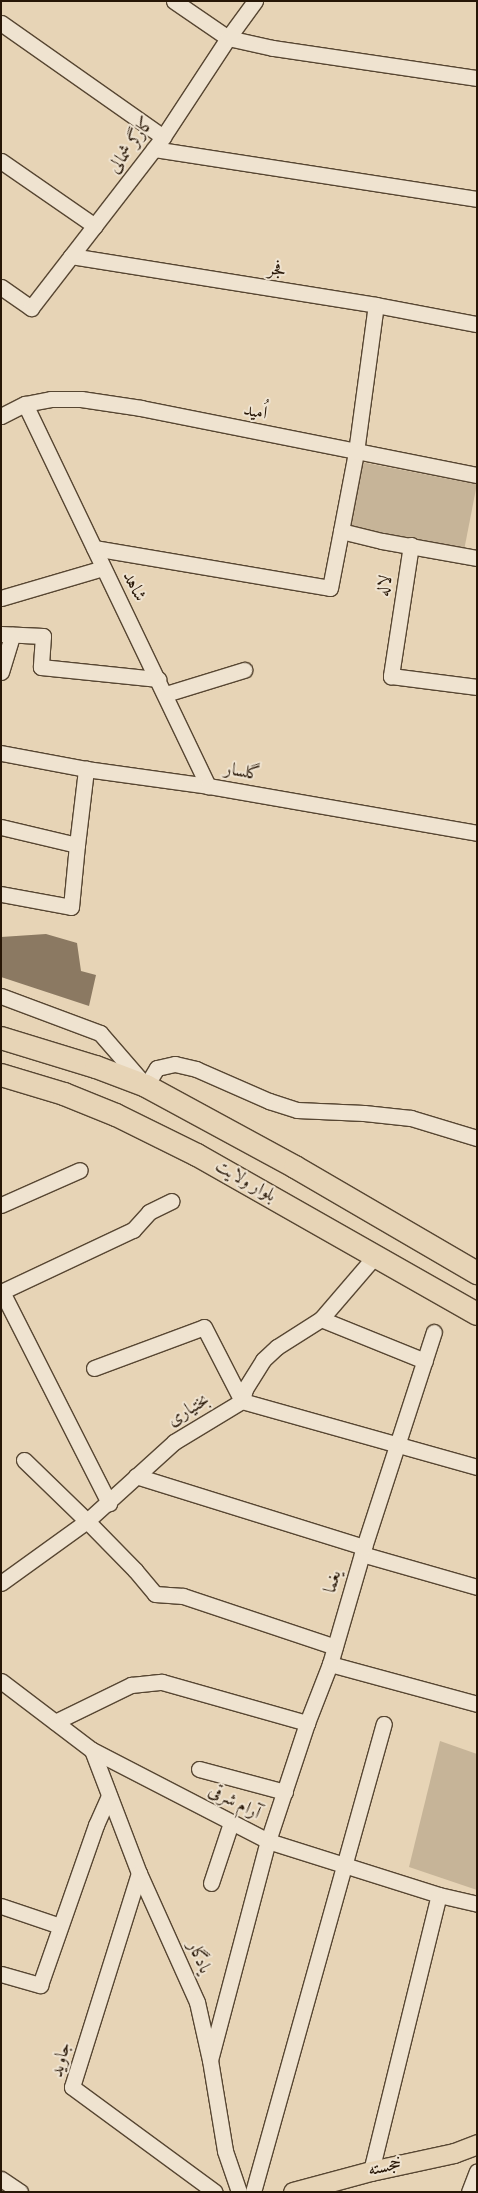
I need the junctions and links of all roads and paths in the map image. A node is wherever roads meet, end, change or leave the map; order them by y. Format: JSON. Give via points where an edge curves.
{"nodes":[{"id":1,"x":174,"y":1,"type":"edge"},
{"id":2,"x":255,"y":1,"type":"edge"},
{"id":3,"x":1,"y":23,"type":"edge"},
{"id":4,"x":228,"y":38,"type":"junction"},
{"id":5,"x":477,"y":78,"type":"edge"},
{"id":6,"x":159,"y":143,"type":"junction"},
{"id":7,"x":1,"y":161,"type":"edge"},
{"id":8,"x":477,"y":200,"type":"edge"},
{"id":9,"x":96,"y":226,"type":"junction"},
{"id":10,"x":71,"y":256,"type":"junction"},
{"id":11,"x":1,"y":288,"type":"edge"},
{"id":12,"x":376,"y":305,"type":"junction"},
{"id":13,"x":477,"y":324,"type":"edge"},
{"id":14,"x":25,"y":404,"type":"junction"},
{"id":15,"x":1,"y":416,"type":"edge"},
{"id":16,"x":356,"y":452,"type":"junction"},
{"id":17,"x":477,"y":475,"type":"edge"},
{"id":18,"x":342,"y":531,"type":"junction"},
{"id":19,"x":411,"y":545,"type":"junction"},
{"id":20,"x":94,"y":548,"type":"junction"},
{"id":21,"x":477,"y":558,"type":"edge"},
{"id":22,"x":103,"y":568,"type":"junction"},
{"id":23,"x":1,"y":598,"type":"edge"},
{"id":24,"x":6,"y":634,"type":"edge"},
{"id":25,"x":244,"y":670,"type":"dead end"},
{"id":26,"x":1,"y":672,"type":"edge"},
{"id":27,"x":158,"y":679,"type":"junction"},
{"id":28,"x":477,"y":687,"type":"edge"},
{"id":29,"x":166,"y":694,"type":"junction"},
{"id":30,"x":1,"y":753,"type":"edge"},
{"id":31,"x":86,"y":769,"type":"junction"},
{"id":32,"x":208,"y":786,"type":"junction"},
{"id":33,"x":1,"y":827,"type":"edge"},
{"id":34,"x":477,"y":833,"type":"edge"},
{"id":35,"x":77,"y":844,"type":"junction"},
{"id":36,"x":1,"y":894,"type":"edge"},
{"id":37,"x":1,"y":996,"type":"edge"},
{"id":38,"x":1,"y":1038,"type":"edge"},
{"id":39,"x":1,"y":1075,"type":"edge"},
{"id":40,"x":146,"y":1086,"type":"junction"},
{"id":41,"x":477,"y":1138,"type":"edge"},
{"id":42,"x":80,"y":1170,"type":"dead end"},
{"id":43,"x":172,"y":1201,"type":"dead end"},
{"id":44,"x":1,"y":1205,"type":"edge"},
{"id":45,"x":376,"y":1256,"type":"junction"},
{"id":46,"x":477,"y":1272,"type":"edge"},
{"id":47,"x":2,"y":1292,"type":"edge"},
{"id":48,"x":477,"y":1314,"type":"edge"},
{"id":49,"x":321,"y":1320,"type":"junction"},
{"id":50,"x":434,"y":1332,"type":"dead end"},
{"id":51,"x":425,"y":1361,"type":"junction"},
{"id":52,"x":94,"y":1368,"type":"dead end"},
{"id":53,"x":242,"y":1401,"type":"junction"},
{"id":54,"x":397,"y":1444,"type":"junction"},
{"id":55,"x":24,"y":1460,"type":"dead end"},
{"id":56,"x":477,"y":1467,"type":"edge"},
{"id":57,"x":136,"y":1476,"type":"junction"},
{"id":58,"x":109,"y":1503,"type":"junction"},
{"id":59,"x":87,"y":1521,"type":"junction"},
{"id":60,"x":363,"y":1551,"type":"junction"},
{"id":61,"x":1,"y":1583,"type":"edge"},
{"id":62,"x":477,"y":1587,"type":"edge"},
{"id":63,"x":335,"y":1647,"type":"junction"},
{"id":64,"x":330,"y":1664,"type":"junction"},
{"id":65,"x":1,"y":1681,"type":"edge"},
{"id":66,"x":477,"y":1704,"type":"edge"},
{"id":67,"x":55,"y":1722,"type":"junction"},
{"id":68,"x":307,"y":1723,"type":"junction"},
{"id":69,"x":384,"y":1724,"type":"dead end"},
{"id":70,"x":92,"y":1750,"type":"junction"},
{"id":71,"x":199,"y":1769,"type":"dead end"},
{"id":72,"x":285,"y":1792,"type":"junction"},
{"id":73,"x":109,"y":1796,"type":"junction"},
{"id":74,"x":231,"y":1823,"type":"junction"},
{"id":75,"x":268,"y":1841,"type":"junction"},
{"id":76,"x":345,"y":1866,"type":"junction"},
{"id":77,"x":139,"y":1873,"type":"junction"},
{"id":78,"x":211,"y":1883,"type":"dead end"},
{"id":79,"x":439,"y":1895,"type":"junction"},
{"id":80,"x":477,"y":1904,"type":"edge"},
{"id":81,"x":1,"y":1906,"type":"edge"},
{"id":82,"x":60,"y":1926,"type":"junction"},
{"id":83,"x":1,"y":1974,"type":"edge"},
{"id":84,"x":210,"y":2060,"type":"junction"},
{"id":85,"x":477,"y":2144,"type":"edge"},
{"id":86,"x":370,"y":2170,"type":"junction"},
{"id":87,"x":1,"y":2179,"type":"edge"},
{"id":88,"x":20,"y":2192,"type":"edge"},
{"id":89,"x":215,"y":2192,"type":"edge"},
{"id":90,"x":239,"y":2192,"type":"edge"},
{"id":91,"x":253,"y":2192,"type":"edge"},
{"id":92,"x":294,"y":2192,"type":"edge"}],
"edges":[{"from":1,"to":4,"type":"street"},
{"from":2,"to":4,"type":"street","name":"کارگر شمالی"},
{"from":3,"to":6,"type":"street"},
{"from":4,"to":5,"type":"street","via":[[273,48]]},
{"from":4,"to":6,"type":"street","name":"کارگر شمالی"},
{"from":6,"to":8,"type":"street"},
{"from":6,"to":9,"type":"street","name":"کارگر شمالی"},
{"from":7,"to":9,"type":"street"},
{"from":9,"to":10,"type":"street","name":"کارگر شمالی"},
{"from":10,"to":11,"type":"street","name":"کارگر شمالی","via":[[31,308]]},
{"from":10,"to":12,"type":"street","name":"فجر"},
{"from":12,"to":13,"type":"street","name":"فجر"},
{"from":12,"to":16,"type":"street"},
{"from":14,"to":15,"type":"street","name":"اُمید"},
{"from":14,"to":16,"type":"street","name":"اُمید","via":[[59,398],[100,402]]},
{"from":14,"to":20,"type":"street","name":"شاهد"},
{"from":16,"to":17,"type":"street","name":"اُمید"},
{"from":16,"to":18,"type":"street"},
{"from":18,"to":19,"type":"street"},
{"from":18,"to":20,"type":"street","via":[[330,588]]},
{"from":19,"to":21,"type":"street"},
{"from":19,"to":28,"type":"street","name":"لاله","via":[[391,676]]},
{"from":20,"to":22,"type":"street","name":"شاهد"},
{"from":22,"to":23,"type":"street"},
{"from":22,"to":27,"type":"street","name":"شاهد"},
{"from":24,"to":26,"type":"street"},
{"from":24,"to":27,"type":"street","via":[[43,636],[42,667]]},
{"from":25,"to":29,"type":"street"},
{"from":27,"to":29,"type":"street","name":"شاهد"},
{"from":29,"to":32,"type":"street","name":"شاهد"},
{"from":30,"to":31,"type":"street","name":"گلسار"},
{"from":31,"to":32,"type":"street","name":"گلسار"},
{"from":31,"to":35,"type":"street"},
{"from":32,"to":34,"type":"street","name":"گلسار"},
{"from":33,"to":35,"type":"street"},
{"from":35,"to":36,"type":"street","via":[[71,907]]},
{"from":37,"to":40,"type":"street","via":[[100,1033]]},
{"from":38,"to":40,"type":"highway","via":[[96,1066]]},
{"from":39,"to":45,"type":"highway","name":"بلوار ولایت","via":[[64,1094],[198,1154]]},
{"from":40,"to":41,"type":"street","via":[[157,1068],[175,1064],[297,1110],[411,1118]]},
{"from":40,"to":46,"type":"highway"},
{"from":42,"to":44,"type":"street"},
{"from":43,"to":47,"type":"street","via":[[150,1212],[134,1230]]},
{"from":45,"to":48,"type":"highway","name":"بلوار ولایت"},
{"from":45,"to":49,"type":"street"},
{"from":47,"to":58,"type":"street"},
{"from":49,"to":51,"type":"street"},
{"from":49,"to":53,"type":"street","via":[[266,1356],[254,1372]]},
{"from":50,"to":51,"type":"street","name":"یغما"},
{"from":51,"to":54,"type":"street","name":"یغما"},
{"from":52,"to":53,"type":"street","via":[[204,1327]]},
{"from":53,"to":54,"type":"street"},
{"from":53,"to":57,"type":"street","name":"بختیاری","via":[[174,1442]]},
{"from":54,"to":56,"type":"street"},
{"from":54,"to":60,"type":"street","name":"یغما"},
{"from":55,"to":59,"type":"street"},
{"from":57,"to":58,"type":"street","name":"بختیاری"},
{"from":57,"to":60,"type":"street"},
{"from":58,"to":59,"type":"street","name":"بختیاری"},
{"from":59,"to":61,"type":"street","name":"بختیاری"},
{"from":59,"to":63,"type":"street","via":[[155,1594],[183,1596]]},
{"from":60,"to":62,"type":"street"},
{"from":60,"to":63,"type":"street","name":"یغما"},
{"from":63,"to":64,"type":"street","name":"یغما"},
{"from":64,"to":66,"type":"street"},
{"from":64,"to":68,"type":"street","name":"یغما"},
{"from":65,"to":67,"type":"street","name":"آرام شرقی"},
{"from":67,"to":68,"type":"street","via":[[131,1685],[162,1682]]},
{"from":67,"to":70,"type":"street","name":"آرام شرقی"},
{"from":68,"to":72,"type":"street","name":"یغما"},
{"from":69,"to":76,"type":"street"},
{"from":70,"to":73,"type":"street","name":"یادگار"},
{"from":70,"to":74,"type":"street","name":"آرام شرقی"},
{"from":71,"to":72,"type":"street"},
{"from":72,"to":75,"type":"street","name":"یغما"},
{"from":73,"to":77,"type":"street","name":"یادگار"},
{"from":73,"to":82,"type":"street"},
{"from":74,"to":75,"type":"street","name":"آرام شرقی"},
{"from":74,"to":78,"type":"street"},
{"from":75,"to":76,"type":"street","name":"آرام شرقی"},
{"from":75,"to":84,"type":"street","name":"یغما"},
{"from":76,"to":79,"type":"street","name":"آرام شرقی"},
{"from":76,"to":91,"type":"street"},
{"from":77,"to":84,"type":"street","name":"یادگار","via":[[197,2002]]},
{"from":77,"to":89,"type":"street","name":"جاوید","via":[[72,2087]]},
{"from":79,"to":80,"type":"street","name":"آرام شرقی"},
{"from":79,"to":86,"type":"street"},
{"from":81,"to":82,"type":"street"},
{"from":82,"to":83,"type":"street","via":[[40,1985]]},
{"from":84,"to":90,"type":"street","name":"یادگار","via":[[225,2151]]},
{"from":85,"to":86,"type":"main road","name":"خجسته","via":[[454,2153]]},
{"from":86,"to":92,"type":"main road","name":"خجسته"},
{"from":87,"to":88,"type":"street"}]}
